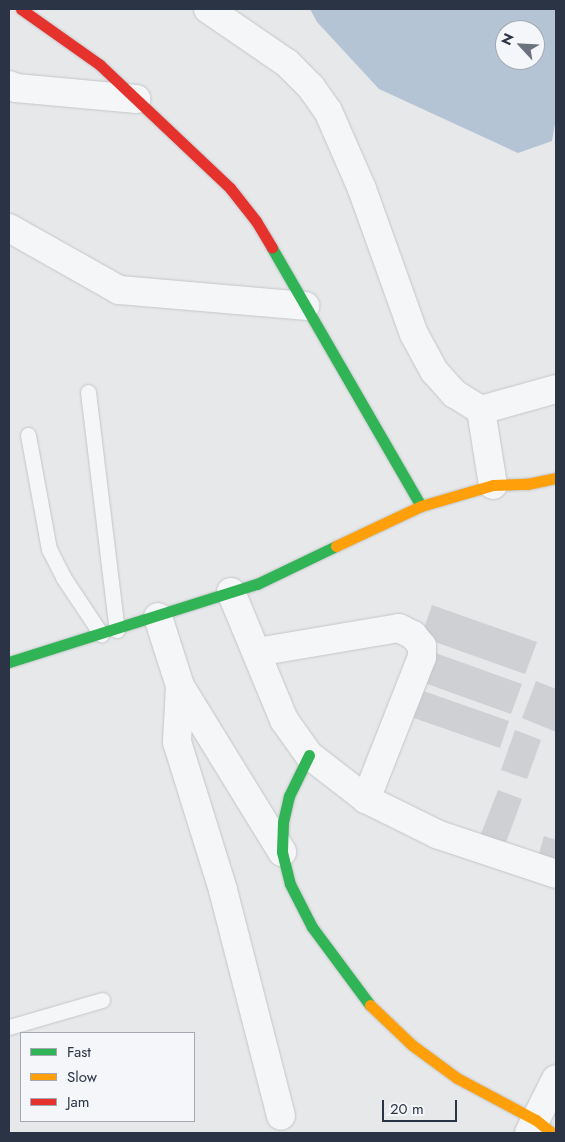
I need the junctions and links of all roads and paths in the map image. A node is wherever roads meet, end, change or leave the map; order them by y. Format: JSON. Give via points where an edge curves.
{"nodes":[{"id":1,"x":22,"y":9,"type":"edge"},
{"id":2,"x":208,"y":9,"type":"edge"},
{"id":3,"x":9,"y":85,"type":"edge"},
{"id":4,"x":136,"y":99,"type":"junction"},
{"id":5,"x":9,"y":228,"type":"edge"},
{"id":6,"x":305,"y":306,"type":"junction"},
{"id":7,"x":556,"y":389,"type":"edge"},
{"id":8,"x":88,"y":392,"type":"dead end"},
{"id":9,"x":480,"y":410,"type":"junction"},
{"id":10,"x":28,"y":435,"type":"dead end"},
{"id":11,"x":556,"y":478,"type":"edge"},
{"id":12,"x":493,"y":485,"type":"junction"},
{"id":13,"x":421,"y":506,"type":"junction"},
{"id":14,"x":232,"y":592,"type":"junction"},
{"id":15,"x":158,"y":617,"type":"junction"},
{"id":16,"x":117,"y":630,"type":"junction"},
{"id":17,"x":101,"y":634,"type":"junction"},
{"id":18,"x":257,"y":652,"type":"junction"},
{"id":19,"x":9,"y":662,"type":"edge"},
{"id":20,"x":180,"y":686,"type":"junction"},
{"id":21,"x":309,"y":755,"type":"junction"},
{"id":22,"x":366,"y":800,"type":"junction"},
{"id":23,"x":282,"y":852,"type":"junction"},
{"id":24,"x":556,"y":874,"type":"edge"},
{"id":25,"x":102,"y":1000,"type":"dead end"},
{"id":26,"x":9,"y":1027,"type":"edge"},
{"id":27,"x":556,"y":1079,"type":"edge"},
{"id":28,"x":281,"y":1116,"type":"dead end"},
{"id":29,"x":539,"y":1129,"type":"edge"}],
"edges":[{"from":1,"to":4,"type":"street","via":[[100,65]]},
{"from":2,"to":9,"type":"street","via":[[287,63],[323,103],[362,188],[414,334],[434,371],[455,394]]},
{"from":3,"to":4,"type":"street"},
{"from":4,"to":6,"type":"street","via":[[230,188],[256,221]]},
{"from":5,"to":6,"type":"street","via":[[119,290]]},
{"from":6,"to":13,"type":"street"},
{"from":7,"to":9,"type":"street"},
{"from":8,"to":16,"type":"lane"},
{"from":9,"to":12,"type":"street"},
{"from":10,"to":17,"type":"lane","via":[[49,549],[63,577]]},
{"from":11,"to":12,"type":"street","via":[[527,484]]},
{"from":12,"to":13,"type":"street"},
{"from":13,"to":14,"type":"street","via":[[257,584]]},
{"from":14,"to":15,"type":"street"},
{"from":14,"to":18,"type":"street"},
{"from":15,"to":16,"type":"street"},
{"from":15,"to":20,"type":"street"},
{"from":16,"to":17,"type":"street"},
{"from":17,"to":19,"type":"street"},
{"from":18,"to":21,"type":"street","via":[[284,720]]},
{"from":18,"to":22,"type":"street","via":[[399,628],[413,635],[422,646],[422,656]]},
{"from":20,"to":23,"type":"street"},
{"from":20,"to":28,"type":"street","via":[[177,742],[223,890]]},
{"from":21,"to":22,"type":"street"},
{"from":21,"to":23,"type":"street","via":[[289,796],[283,822]]},
{"from":22,"to":24,"type":"street","via":[[470,848]]},
{"from":23,"to":29,"type":"street","via":[[290,884],[312,927],[346,975],[393,1029],[457,1078]]},
{"from":25,"to":26,"type":"lane"},
{"from":27,"to":29,"type":"street"}]}
